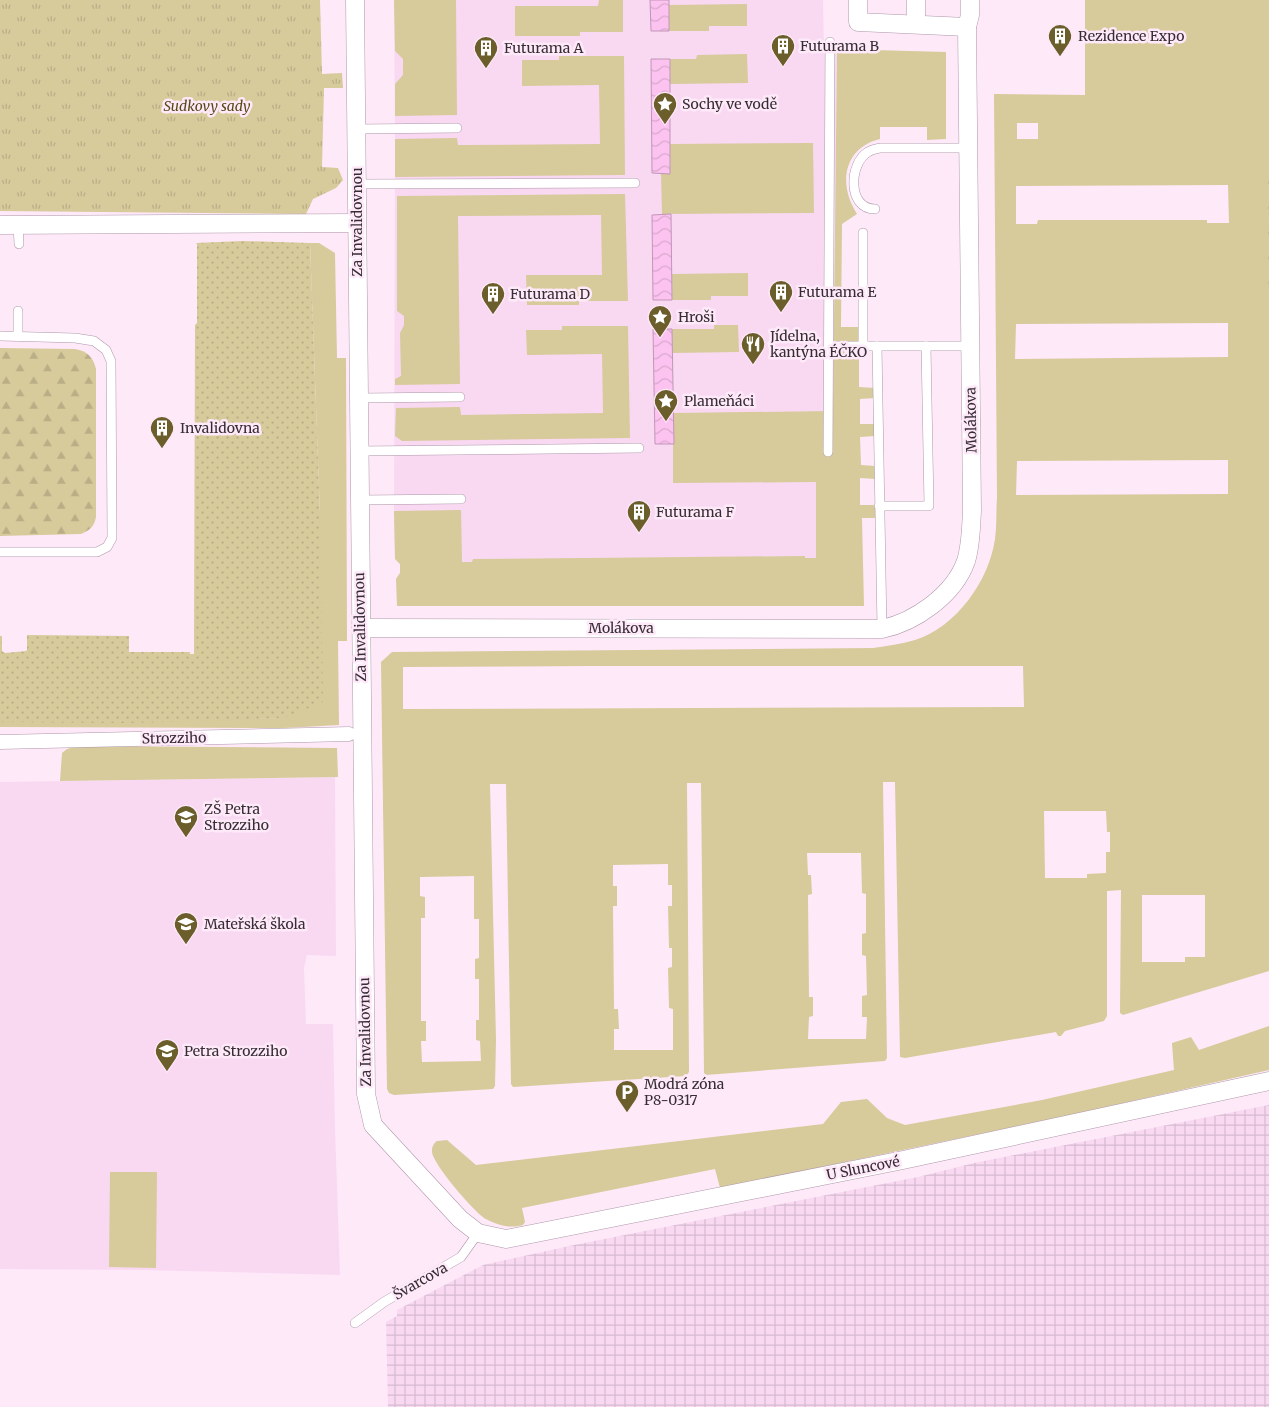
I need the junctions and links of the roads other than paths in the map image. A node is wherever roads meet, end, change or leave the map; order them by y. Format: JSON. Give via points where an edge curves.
{"nodes":[{"id":1,"x":354,"y":0,"type":"edge"},
{"id":2,"x":858,"y":0,"type":"edge"},
{"id":3,"x":916,"y":0,"type":"edge"},
{"id":4,"x":970,"y":0,"type":"edge"},
{"id":5,"x":916,"y":24,"type":"junction"},
{"id":6,"x":967,"y":27,"type":"junction"},
{"id":7,"x":830,"y":42,"type":"dead end"},
{"id":8,"x":457,"y":128,"type":"dead end"},
{"id":9,"x":356,"y":129,"type":"junction"},
{"id":10,"x":969,"y":148,"type":"junction"},
{"id":11,"x":635,"y":183,"type":"dead end"},
{"id":12,"x":356,"y":184,"type":"junction"},
{"id":13,"x":875,"y":209,"type":"dead end"},
{"id":14,"x":356,"y":223,"type":"junction"},
{"id":15,"x":0,"y":225,"type":"edge"},
{"id":16,"x":18,"y":225,"type":"junction"},
{"id":17,"x":863,"y":233,"type":"dead end"},
{"id":18,"x":19,"y":244,"type":"dead end"},
{"id":19,"x":18,"y":311,"type":"dead end"},
{"id":20,"x":0,"y":336,"type":"edge"},
{"id":21,"x":18,"y":336,"type":"junction"},
{"id":22,"x":829,"y":346,"type":"junction"},
{"id":23,"x":863,"y":346,"type":"junction"},
{"id":24,"x":877,"y":346,"type":"junction"},
{"id":25,"x":926,"y":346,"type":"junction"},
{"id":26,"x":969,"y":346,"type":"junction"},
{"id":27,"x":460,"y":397,"type":"dead end"},
{"id":28,"x":359,"y":398,"type":"junction"},
{"id":29,"x":639,"y":448,"type":"dead end"},
{"id":30,"x":358,"y":451,"type":"junction"},
{"id":31,"x":828,"y":452,"type":"dead end"},
{"id":32,"x":359,"y":500,"type":"junction"},
{"id":33,"x":461,"y":500,"type":"dead end"},
{"id":34,"x":879,"y":506,"type":"junction"},
{"id":35,"x":0,"y":552,"type":"edge"},
{"id":36,"x":361,"y":628,"type":"junction"},
{"id":37,"x":882,"y":629,"type":"junction"},
{"id":38,"x":349,"y":734,"type":"dead end"},
{"id":39,"x":0,"y":742,"type":"edge"},
{"id":40,"x":1269,"y":1081,"type":"edge"},
{"id":41,"x":460,"y":1219,"type":"joint"},
{"id":42,"x":478,"y":1233,"type":"junction"},
{"id":43,"x":355,"y":1323,"type":"dead end"}],
"edges":[{"from":1,"to":9,"type":"street","name":"Za Invalidovnou"},
{"from":2,"to":5,"type":"street","via":[[858,22]]},
{"from":3,"to":5,"type":"street"},
{"from":4,"to":6,"type":"street","name":"Molákova"},
{"from":5,"to":6,"type":"street"},
{"from":6,"to":10,"type":"street","name":"Molákova"},
{"from":7,"to":22,"type":"lane"},
{"from":8,"to":9,"type":"lane"},
{"from":9,"to":12,"type":"street","name":"Za Invalidovnou"},
{"from":10,"to":13,"type":"lane","via":[[880,148],[869,151],[856,169],[854,182],[862,205]]},
{"from":10,"to":26,"type":"street","name":"Molákova"},
{"from":11,"to":12,"type":"lane"},
{"from":12,"to":14,"type":"street","name":"Za Invalidovnou"},
{"from":14,"to":16,"type":"street"},
{"from":14,"to":28,"type":"street","name":"Za Invalidovnou"},
{"from":15,"to":16,"type":"street"},
{"from":16,"to":18,"type":"lane"},
{"from":17,"to":23,"type":"lane"},
{"from":19,"to":21,"type":"lane"},
{"from":20,"to":21,"type":"lane"},
{"from":21,"to":35,"type":"lane","via":[[94,341],[106,350],[110,361],[112,538],[107,547],[97,552]]},
{"from":22,"to":23,"type":"lane"},
{"from":22,"to":31,"type":"lane"},
{"from":23,"to":24,"type":"lane"},
{"from":24,"to":25,"type":"lane"},
{"from":24,"to":34,"type":"lane"},
{"from":25,"to":26,"type":"lane"},
{"from":25,"to":34,"type":"lane","via":[[929,506]]},
{"from":26,"to":37,"type":"street","name":"Molákova","via":[[972,511],[965,562],[953,584],[935,603],[916,618]]},
{"from":27,"to":28,"type":"lane"},
{"from":28,"to":30,"type":"street","name":"Za Invalidovnou"},
{"from":29,"to":30,"type":"lane"},
{"from":30,"to":32,"type":"street","name":"Za Invalidovnou"},
{"from":32,"to":33,"type":"lane"},
{"from":32,"to":36,"type":"street","name":"Za Invalidovnou"},
{"from":34,"to":37,"type":"lane"},
{"from":36,"to":37,"type":"street","name":"Molákova"},
{"from":36,"to":41,"type":"street","name":"Za Invalidovnou","via":[[366,1094],[373,1125]]},
{"from":38,"to":39,"type":"street","name":"Strozziho"},
{"from":40,"to":42,"type":"street","name":"U Sluncové","via":[[903,1160],[516,1238]]},
{"from":41,"to":42,"type":"street","name":"U Sluncové"},
{"from":42,"to":43,"type":"lane","name":"Švarcova","via":[[461,1257]]}]}
